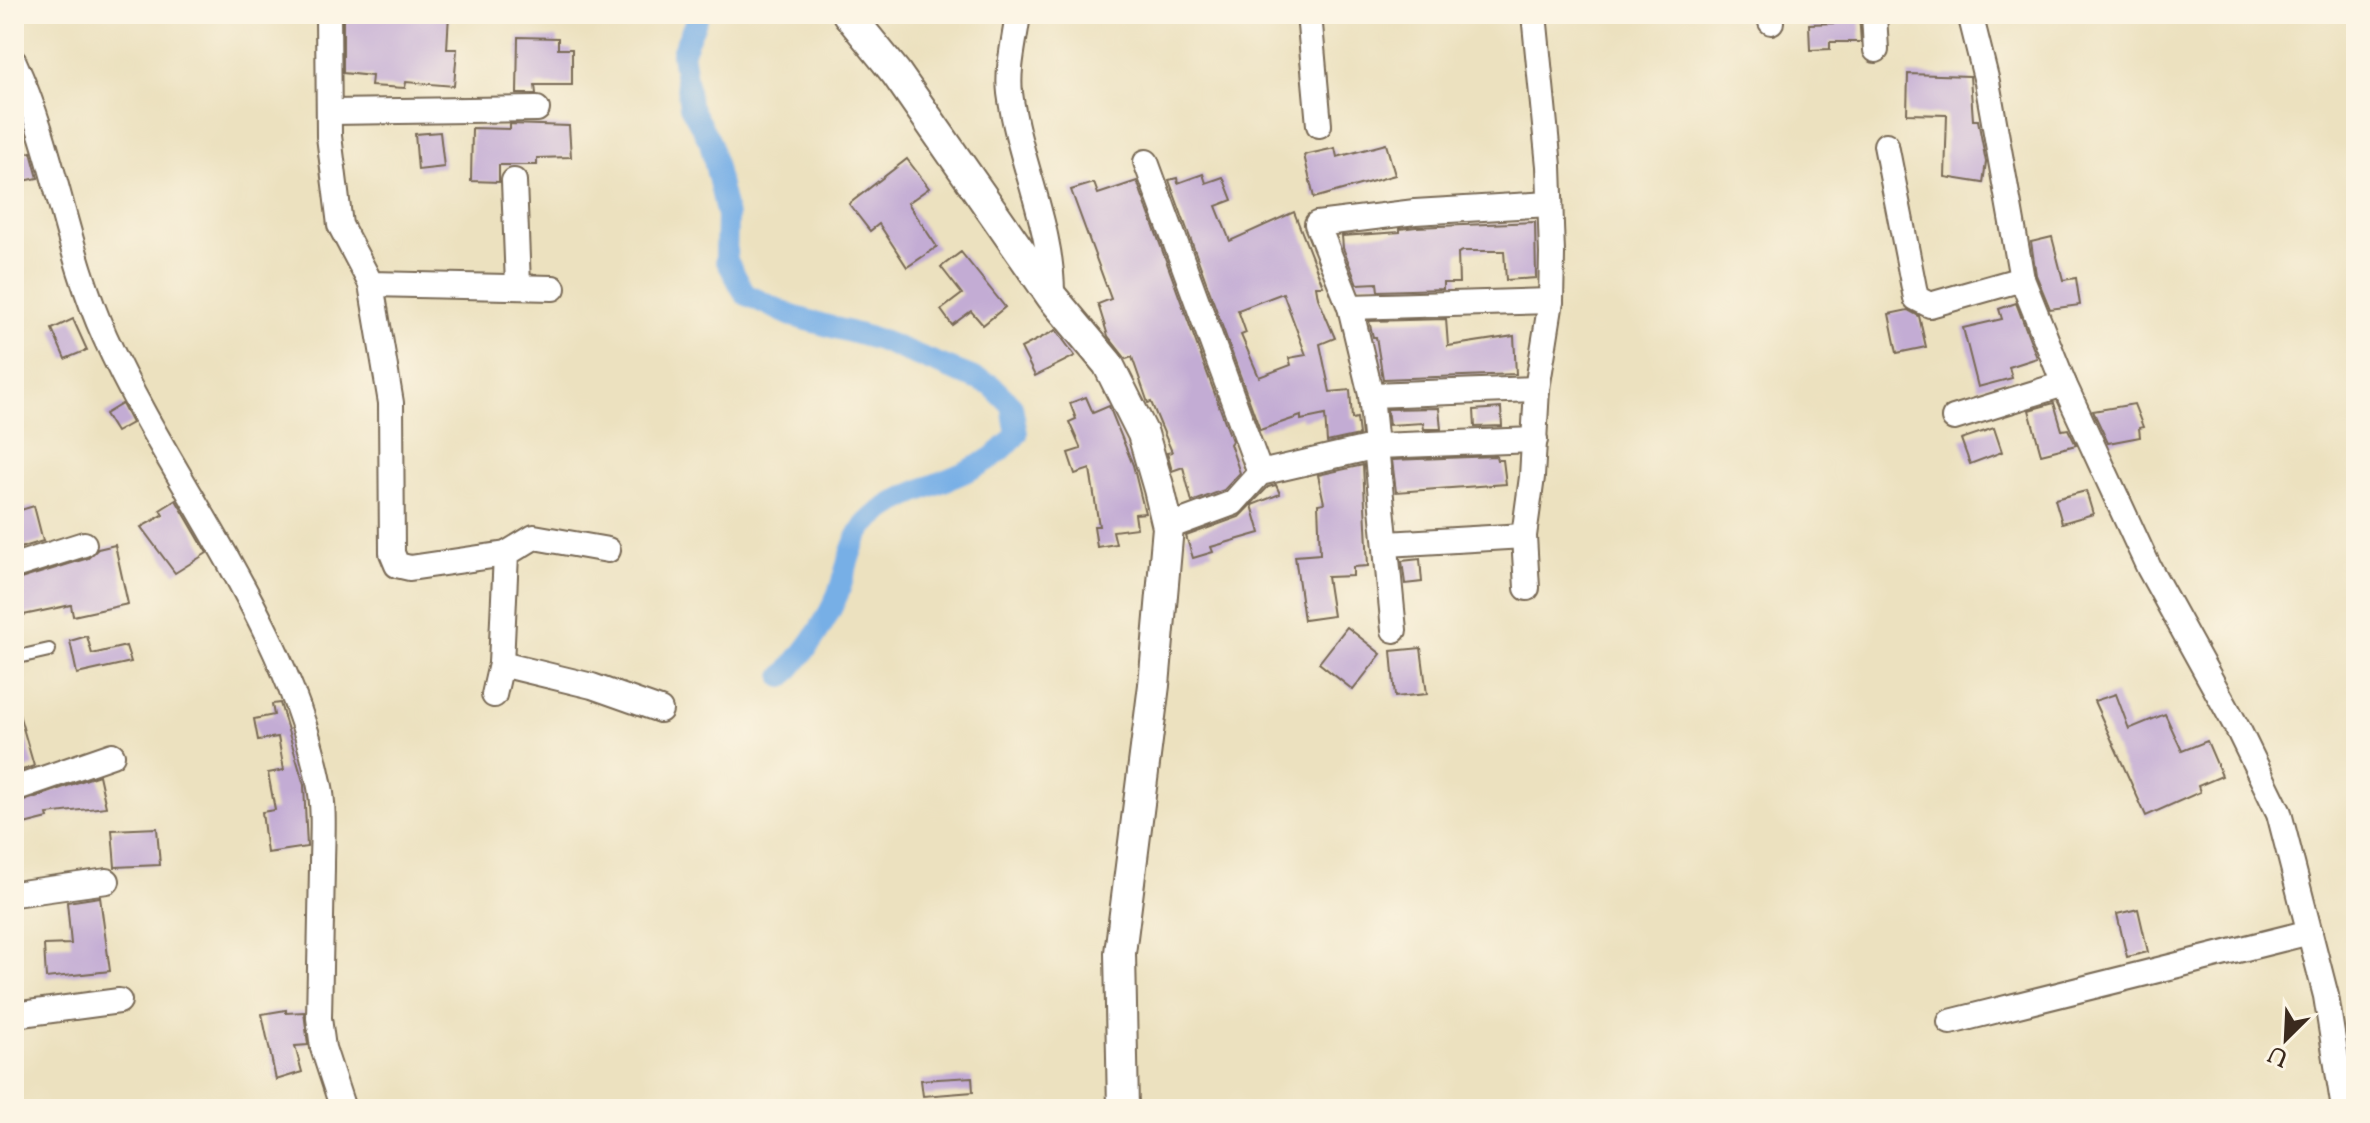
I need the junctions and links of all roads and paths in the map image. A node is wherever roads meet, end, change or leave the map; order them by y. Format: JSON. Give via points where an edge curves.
{"nodes":[{"id":1,"x":328,"y":14,"type":"edge"},
{"id":2,"x":848,"y":14,"type":"edge"},
{"id":3,"x":1018,"y":14,"type":"edge"},
{"id":4,"x":1309,"y":14,"type":"edge"},
{"id":5,"x":1534,"y":14,"type":"edge"},
{"id":6,"x":1874,"y":14,"type":"edge"},
{"id":7,"x":1970,"y":14,"type":"edge"},
{"id":8,"x":1876,"y":50,"type":"dead end"},
{"id":9,"x":14,"y":62,"type":"edge"},
{"id":10,"x":537,"y":109,"type":"dead end"},
{"id":11,"x":331,"y":112,"type":"junction"},
{"id":12,"x":1319,"y":125,"type":"dead end"},
{"id":13,"x":1886,"y":145,"type":"dead end"},
{"id":14,"x":1146,"y":162,"type":"dead end"},
{"id":15,"x":514,"y":181,"type":"dead end"},
{"id":16,"x":1550,"y":204,"type":"junction"},
{"id":17,"x":2022,"y":279,"type":"junction"},
{"id":18,"x":371,"y":284,"type":"junction"},
{"id":19,"x":518,"y":285,"type":"junction"},
{"id":20,"x":553,"y":288,"type":"dead end"},
{"id":21,"x":1052,"y":297,"type":"junction"},
{"id":22,"x":1551,"y":301,"type":"junction"},
{"id":23,"x":1350,"y":307,"type":"junction"},
{"id":24,"x":2064,"y":384,"type":"junction"},
{"id":25,"x":1537,"y":389,"type":"junction"},
{"id":26,"x":1371,"y":395,"type":"junction"},
{"id":27,"x":1954,"y":418,"type":"dead end"},
{"id":28,"x":1535,"y":440,"type":"junction"},
{"id":29,"x":1377,"y":446,"type":"junction"},
{"id":30,"x":1260,"y":473,"type":"junction"},
{"id":31,"x":1168,"y":527,"type":"junction"},
{"id":32,"x":1524,"y":536,"type":"junction"},
{"id":33,"x":84,"y":544,"type":"dead end"},
{"id":34,"x":1387,"y":544,"type":"junction"},
{"id":35,"x":608,"y":550,"type":"dead end"},
{"id":36,"x":506,"y":554,"type":"junction"},
{"id":37,"x":14,"y":566,"type":"edge"},
{"id":38,"x":1527,"y":588,"type":"dead end"},
{"id":39,"x":1394,"y":630,"type":"dead end"},
{"id":40,"x":49,"y":650,"type":"dead end"},
{"id":41,"x":14,"y":658,"type":"edge"},
{"id":42,"x":501,"y":664,"type":"junction"},
{"id":43,"x":494,"y":695,"type":"dead end"},
{"id":44,"x":660,"y":710,"type":"dead end"},
{"id":45,"x":112,"y":755,"type":"dead end"},
{"id":46,"x":14,"y":789,"type":"edge"},
{"id":47,"x":107,"y":881,"type":"dead end"},
{"id":48,"x":14,"y":894,"type":"edge"},
{"id":49,"x":2310,"y":932,"type":"junction"},
{"id":50,"x":119,"y":1001,"type":"dead end"},
{"id":51,"x":14,"y":1015,"type":"edge"},
{"id":52,"x":1950,"y":1022,"type":"dead end"},
{"id":53,"x":343,"y":1109,"type":"edge"},
{"id":54,"x":1123,"y":1109,"type":"edge"},
{"id":55,"x":2344,"y":1109,"type":"edge"}],
"edges":[{"from":1,"to":11,"type":"street"},
{"from":2,"to":21,"type":"street","via":[[896,73]]},
{"from":3,"to":21,"type":"street","via":[[1010,89],[1019,142],[1046,234]]},
{"from":4,"to":12,"type":"street"},
{"from":5,"to":16,"type":"street"},
{"from":6,"to":8,"type":"street"},
{"from":7,"to":17,"type":"street"},
{"from":9,"to":53,"type":"street","via":[[46,143],[104,335],[155,440],[250,603],[302,722],[320,784],[319,1018]]},
{"from":10,"to":11,"type":"street"},
{"from":11,"to":18,"type":"street","via":[[340,225]]},
{"from":13,"to":17,"type":"street","via":[[1916,298],[1930,305]]},
{"from":14,"to":30,"type":"street"},
{"from":15,"to":19,"type":"street"},
{"from":16,"to":22,"type":"street"},
{"from":16,"to":23,"type":"street","via":[[1318,222]]},
{"from":17,"to":24,"type":"street"},
{"from":18,"to":19,"type":"street"},
{"from":18,"to":36,"type":"street","via":[[391,403],[392,553],[397,565],[410,568]]},
{"from":19,"to":20,"type":"street"},
{"from":21,"to":31,"type":"street","via":[[1108,364],[1143,434]]},
{"from":22,"to":23,"type":"street"},
{"from":22,"to":25,"type":"street"},
{"from":23,"to":26,"type":"street"},
{"from":24,"to":27,"type":"street"},
{"from":24,"to":49,"type":"street","via":[[2149,568],[2279,813]]},
{"from":25,"to":26,"type":"street"},
{"from":25,"to":28,"type":"street"},
{"from":26,"to":29,"type":"street"},
{"from":28,"to":29,"type":"street"},
{"from":28,"to":32,"type":"street"},
{"from":29,"to":30,"type":"street"},
{"from":29,"to":34,"type":"street"},
{"from":30,"to":31,"type":"street","via":[[1233,503]]},
{"from":31,"to":54,"type":"street","via":[[1120,953]]},
{"from":32,"to":34,"type":"street"},
{"from":32,"to":38,"type":"street"},
{"from":33,"to":37,"type":"street"},
{"from":34,"to":39,"type":"street"},
{"from":35,"to":36,"type":"street","via":[[534,537]]},
{"from":36,"to":42,"type":"street"},
{"from":40,"to":41,"type":"lane"},
{"from":42,"to":43,"type":"street"},
{"from":42,"to":44,"type":"street","via":[[592,686]]},
{"from":45,"to":46,"type":"street"},
{"from":47,"to":48,"type":"street"},
{"from":49,"to":52,"type":"street"},
{"from":49,"to":55,"type":"street"},
{"from":50,"to":51,"type":"street"}]}
